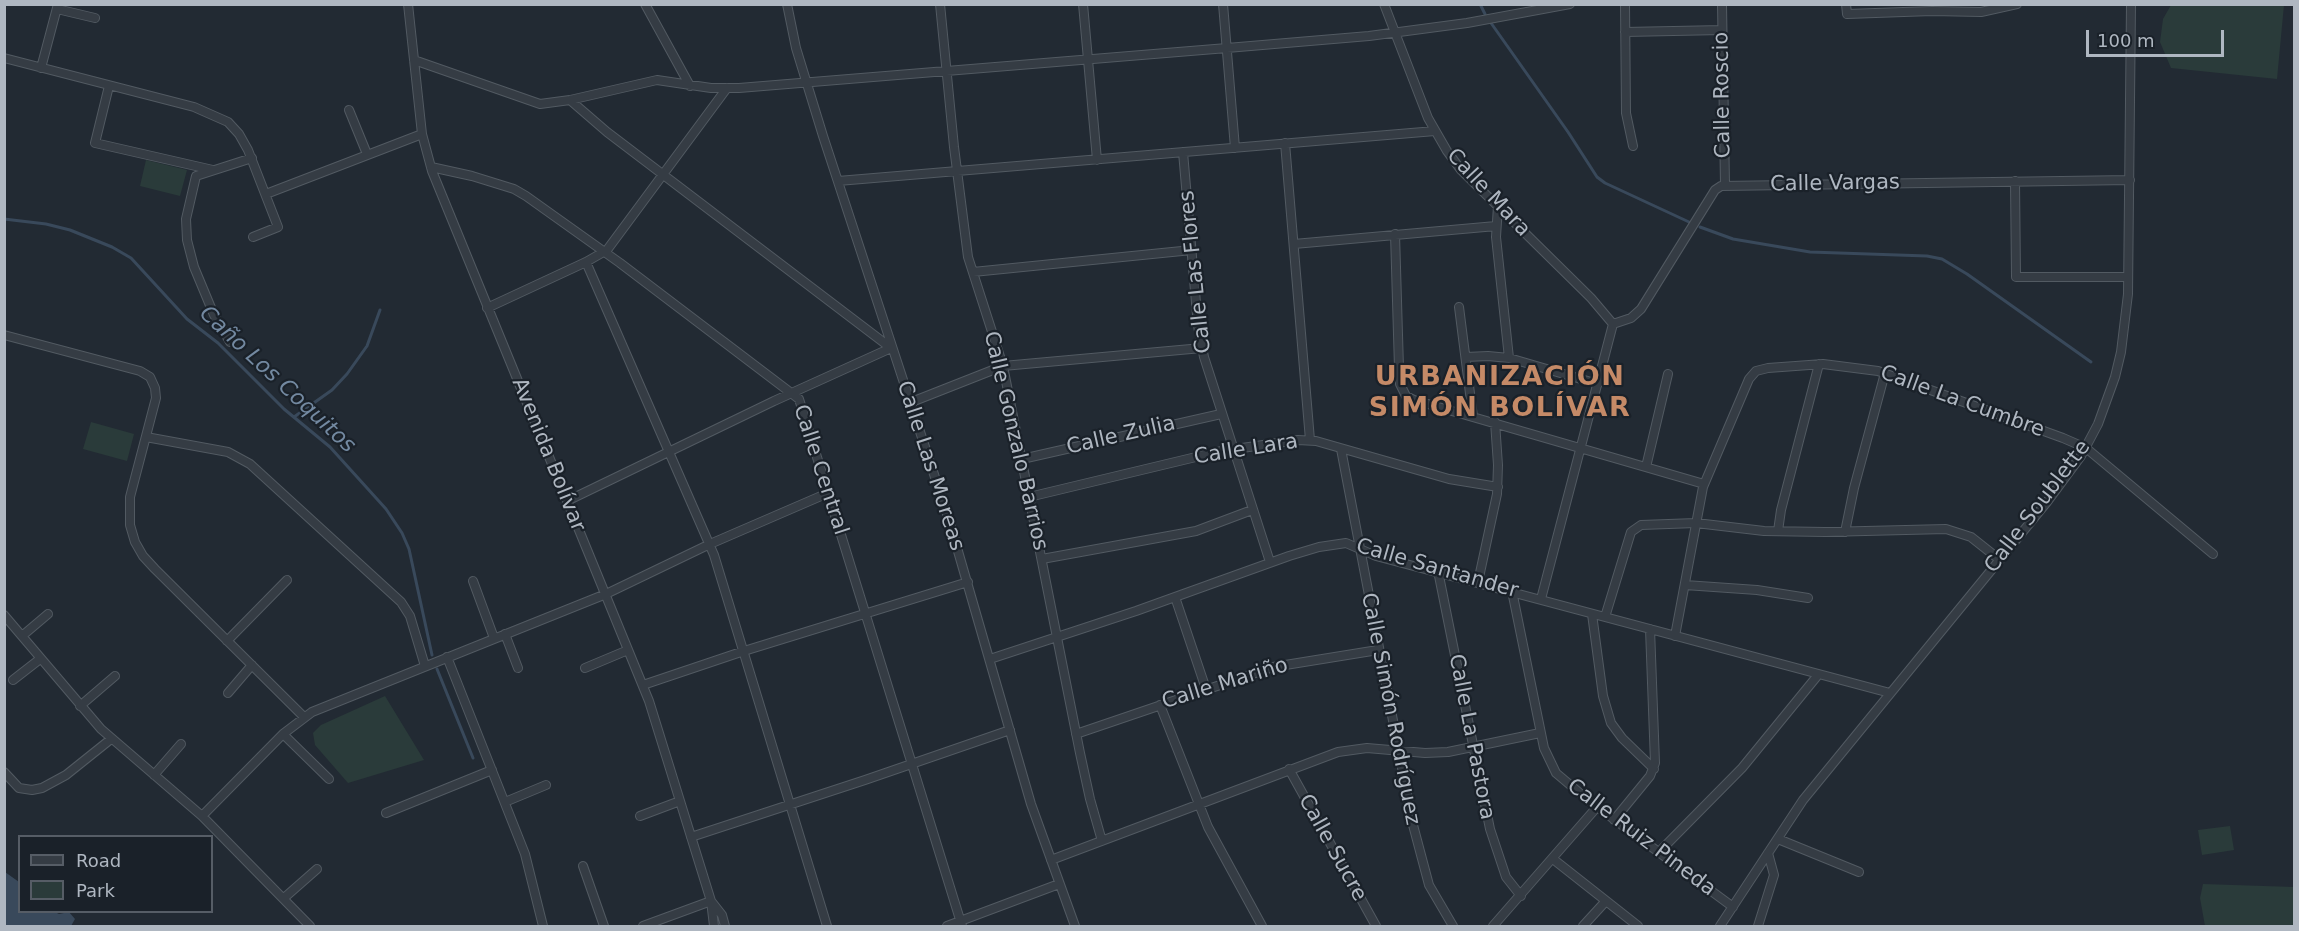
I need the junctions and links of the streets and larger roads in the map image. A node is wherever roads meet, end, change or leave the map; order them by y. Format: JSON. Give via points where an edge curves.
{"nodes":[{"id":1,"x":408,"y":4,"type":"edge"},
{"id":2,"x":645,"y":4,"type":"edge"},
{"id":3,"x":787,"y":4,"type":"edge"},
{"id":4,"x":940,"y":4,"type":"edge"},
{"id":5,"x":1083,"y":4,"type":"edge"},
{"id":6,"x":1223,"y":4,"type":"edge"},
{"id":7,"x":1384,"y":4,"type":"edge"},
{"id":8,"x":1570,"y":4,"type":"edge"},
{"id":9,"x":1625,"y":4,"type":"edge"},
{"id":10,"x":1722,"y":4,"type":"edge"},
{"id":11,"x":1846,"y":4,"type":"edge"},
{"id":12,"x":2017,"y":4,"type":"edge"},
{"id":13,"x":2132,"y":4,"type":"edge"},
{"id":14,"x":1558,"y":6,"type":"edge"},
{"id":15,"x":57,"y":7,"type":"edge"},
{"id":16,"x":95,"y":18,"type":"dead end"},
{"id":17,"x":1722,"y":30,"type":"junction"},
{"id":18,"x":1625,"y":32,"type":"junction"},
{"id":19,"x":1395,"y":33,"type":"junction"},
{"id":20,"x":1227,"y":48,"type":"junction"},
{"id":21,"x":4,"y":58,"type":"edge"},
{"id":22,"x":1088,"y":59,"type":"junction"},
{"id":23,"x":414,"y":60,"type":"junction"},
{"id":24,"x":41,"y":68,"type":"junction"},
{"id":25,"x":946,"y":70,"type":"junction"},
{"id":26,"x":806,"y":81,"type":"junction"},
{"id":27,"x":109,"y":86,"type":"junction"},
{"id":28,"x":690,"y":86,"type":"junction"},
{"id":29,"x":727,"y":88,"type":"junction"},
{"id":30,"x":570,"y":100,"type":"junction"},
{"id":31,"x":349,"y":110,"type":"dead end"},
{"id":32,"x":1434,"y":131,"type":"junction"},
{"id":33,"x":422,"y":134,"type":"junction"},
{"id":34,"x":1285,"y":143,"type":"junction"},
{"id":35,"x":1633,"y":146,"type":"dead end"},
{"id":36,"x":1235,"y":148,"type":"junction"},
{"id":37,"x":1183,"y":152,"type":"junction"},
{"id":38,"x":367,"y":154,"type":"junction"},
{"id":39,"x":252,"y":158,"type":"junction"},
{"id":40,"x":1097,"y":159,"type":"junction"},
{"id":41,"x":431,"y":167,"type":"junction"},
{"id":42,"x":213,"y":170,"type":"junction"},
{"id":43,"x":957,"y":170,"type":"junction"},
{"id":44,"x":664,"y":174,"type":"junction"},
{"id":45,"x":2130,"y":180,"type":"junction"},
{"id":46,"x":2015,"y":181,"type":"junction"},
{"id":47,"x":838,"y":182,"type":"junction"},
{"id":48,"x":1725,"y":185,"type":"junction"},
{"id":49,"x":266,"y":194,"type":"junction"},
{"id":50,"x":1498,"y":206,"type":"junction"},
{"id":51,"x":1496,"y":226,"type":"junction"},
{"id":52,"x":1395,"y":234,"type":"junction"},
{"id":53,"x":253,"y":237,"type":"dead end"},
{"id":54,"x":1293,"y":244,"type":"junction"},
{"id":55,"x":1192,"y":250,"type":"junction"},
{"id":56,"x":604,"y":251,"type":"junction"},
{"id":57,"x":586,"y":262,"type":"junction"},
{"id":58,"x":973,"y":272,"type":"junction"},
{"id":59,"x":2128,"y":277,"type":"junction"},
{"id":60,"x":1459,"y":307,"type":"dead end"},
{"id":61,"x":487,"y":308,"type":"junction"},
{"id":62,"x":1613,"y":324,"type":"junction"},
{"id":63,"x":4,"y":335,"type":"edge"},
{"id":64,"x":230,"y":342,"type":"dead end"},
{"id":65,"x":891,"y":348,"type":"junction"},
{"id":66,"x":1202,"y":348,"type":"junction"},
{"id":67,"x":1466,"y":357,"type":"junction"},
{"id":68,"x":1509,"y":358,"type":"junction"},
{"id":69,"x":1819,"y":364,"type":"junction"},
{"id":70,"x":1003,"y":366,"type":"junction"},
{"id":71,"x":1885,"y":373,"type":"junction"},
{"id":72,"x":1668,"y":374,"type":"dead end"},
{"id":73,"x":1598,"y":384,"type":"junction"},
{"id":74,"x":792,"y":393,"type":"junction"},
{"id":75,"x":909,"y":403,"type":"junction"},
{"id":76,"x":1221,"y":414,"type":"junction"},
{"id":77,"x":1473,"y":417,"type":"junction"},
{"id":78,"x":1495,"y":422,"type":"junction"},
{"id":79,"x":146,"y":437,"type":"junction"},
{"id":80,"x":1310,"y":440,"type":"junction"},
{"id":81,"x":1582,"y":448,"type":"junction"},
{"id":82,"x":2085,"y":448,"type":"junction"},
{"id":83,"x":1341,"y":449,"type":"junction"},
{"id":84,"x":1233,"y":450,"type":"junction"},
{"id":85,"x":669,"y":452,"type":"junction"},
{"id":86,"x":1022,"y":459,"type":"junction"},
{"id":87,"x":1646,"y":467,"type":"junction"},
{"id":88,"x":1704,"y":484,"type":"junction"},
{"id":89,"x":1498,"y":487,"type":"junction"},
{"id":90,"x":828,"y":492,"type":"junction"},
{"id":91,"x":1029,"y":497,"type":"junction"},
{"id":92,"x":567,"y":501,"type":"junction"},
{"id":93,"x":1252,"y":510,"type":"junction"},
{"id":94,"x":1696,"y":523,"type":"junction"},
{"id":95,"x":1778,"y":531,"type":"junction"},
{"id":96,"x":1845,"y":532,"type":"junction"},
{"id":97,"x":710,"y":544,"type":"junction"},
{"id":98,"x":1359,"y":548,"type":"junction"},
{"id":99,"x":2213,"y":554,"type":"dead end"},
{"id":100,"x":1042,"y":559,"type":"junction"},
{"id":101,"x":2000,"y":560,"type":"junction"},
{"id":102,"x":1269,"y":562,"type":"junction"},
{"id":103,"x":1438,"y":571,"type":"junction"},
{"id":104,"x":287,"y":579,"type":"dead end"},
{"id":105,"x":473,"y":581,"type":"dead end"},
{"id":106,"x":968,"y":582,"type":"junction"},
{"id":107,"x":1478,"y":582,"type":"junction"},
{"id":108,"x":1685,"y":585,"type":"junction"},
{"id":109,"x":1512,"y":591,"type":"junction"},
{"id":110,"x":606,"y":594,"type":"junction"},
{"id":111,"x":1175,"y":597,"type":"junction"},
{"id":112,"x":1808,"y":598,"type":"dead end"},
{"id":113,"x":1541,"y":599,"type":"junction"},
{"id":114,"x":865,"y":613,"type":"junction"},
{"id":115,"x":48,"y":614,"type":"dead end"},
{"id":116,"x":1592,"y":614,"type":"junction"},
{"id":117,"x":4,"y":615,"type":"edge"},
{"id":118,"x":1605,"y":617,"type":"junction"},
{"id":119,"x":1650,"y":630,"type":"junction"},
{"id":120,"x":505,"y":634,"type":"junction"},
{"id":121,"x":21,"y":636,"type":"junction"},
{"id":122,"x":1675,"y":636,"type":"junction"},
{"id":123,"x":1058,"y":637,"type":"junction"},
{"id":124,"x":494,"y":638,"type":"junction"},
{"id":125,"x":227,"y":641,"type":"junction"},
{"id":126,"x":628,"y":650,"type":"junction"},
{"id":127,"x":1378,"y":650,"type":"junction"},
{"id":128,"x":744,"y":651,"type":"junction"},
{"id":129,"x":447,"y":657,"type":"junction"},
{"id":130,"x":40,"y":659,"type":"junction"},
{"id":131,"x":990,"y":659,"type":"junction"},
{"id":132,"x":252,"y":665,"type":"junction"},
{"id":133,"x":425,"y":666,"type":"junction"},
{"id":134,"x":518,"y":668,"type":"dead end"},
{"id":135,"x":585,"y":668,"type":"dead end"},
{"id":136,"x":1818,"y":675,"type":"junction"},
{"id":137,"x":115,"y":676,"type":"dead end"},
{"id":138,"x":13,"y":680,"type":"dead end"},
{"id":139,"x":643,"y":685,"type":"junction"},
{"id":140,"x":1206,"y":688,"type":"junction"},
{"id":141,"x":228,"y":693,"type":"dead end"},
{"id":142,"x":1890,"y":693,"type":"junction"},
{"id":143,"x":1160,"y":705,"type":"junction"},
{"id":144,"x":80,"y":706,"type":"junction"},
{"id":145,"x":304,"y":717,"type":"junction"},
{"id":146,"x":1010,"y":730,"type":"junction"},
{"id":147,"x":1540,"y":733,"type":"junction"},
{"id":148,"x":283,"y":734,"type":"junction"},
{"id":149,"x":1076,"y":734,"type":"junction"},
{"id":150,"x":111,"y":739,"type":"junction"},
{"id":151,"x":181,"y":744,"type":"dead end"},
{"id":152,"x":1473,"y":748,"type":"junction"},
{"id":153,"x":1398,"y":749,"type":"junction"},
{"id":154,"x":912,"y":764,"type":"junction"},
{"id":155,"x":1289,"y":769,"type":"junction"},
{"id":156,"x":1654,"y":769,"type":"junction"},
{"id":157,"x":492,"y":770,"type":"junction"},
{"id":158,"x":4,"y":772,"type":"edge"},
{"id":159,"x":154,"y":775,"type":"junction"},
{"id":160,"x":329,"y":778,"type":"dead end"},
{"id":161,"x":546,"y":785,"type":"dead end"},
{"id":162,"x":680,"y":801,"type":"junction"},
{"id":163,"x":505,"y":802,"type":"junction"},
{"id":164,"x":1198,"y":804,"type":"junction"},
{"id":165,"x":789,"y":805,"type":"junction"},
{"id":166,"x":1597,"y":807,"type":"junction"},
{"id":167,"x":386,"y":813,"type":"dead end"},
{"id":168,"x":202,"y":816,"type":"junction"},
{"id":169,"x":640,"y":816,"type":"dead end"},
{"id":170,"x":1614,"y":820,"type":"junction"},
{"id":171,"x":691,"y":837,"type":"junction"},
{"id":172,"x":1778,"y":839,"type":"junction"},
{"id":173,"x":1102,"y":841,"type":"junction"},
{"id":174,"x":1658,"y":853,"type":"junction"},
{"id":175,"x":1768,"y":853,"type":"junction"},
{"id":176,"x":1552,"y":859,"type":"junction"},
{"id":177,"x":1051,"y":860,"type":"junction"},
{"id":178,"x":583,"y":866,"type":"dead end"},
{"id":179,"x":317,"y":869,"type":"dead end"},
{"id":180,"x":1859,"y":872,"type":"dead end"},
{"id":181,"x":1059,"y":884,"type":"junction"},
{"id":182,"x":1521,"y":896,"type":"junction"},
{"id":183,"x":284,"y":898,"type":"junction"},
{"id":184,"x":711,"y":901,"type":"junction"},
{"id":185,"x":1605,"y":902,"type":"junction"},
{"id":186,"x":1733,"y":907,"type":"junction"},
{"id":187,"x":962,"y":924,"type":"edge"},
{"id":188,"x":309,"y":927,"type":"edge"},
{"id":189,"x":543,"y":927,"type":"edge"},
{"id":190,"x":604,"y":927,"type":"edge"},
{"id":191,"x":643,"y":927,"type":"edge"},
{"id":192,"x":714,"y":927,"type":"edge"},
{"id":193,"x":725,"y":927,"type":"edge"},
{"id":194,"x":826,"y":927,"type":"edge"},
{"id":195,"x":947,"y":927,"type":"edge"},
{"id":196,"x":1075,"y":927,"type":"edge"},
{"id":197,"x":1262,"y":927,"type":"edge"},
{"id":198,"x":1376,"y":927,"type":"edge"},
{"id":199,"x":1453,"y":927,"type":"edge"},
{"id":200,"x":1493,"y":927,"type":"edge"},
{"id":201,"x":1583,"y":927,"type":"edge"},
{"id":202,"x":1638,"y":927,"type":"edge"},
{"id":203,"x":1720,"y":927,"type":"edge"},
{"id":204,"x":1758,"y":927,"type":"edge"}],
"edges":[{"from":1,"to":23,"type":"street","name":"Avenida Bolívar"},
{"from":2,"to":28,"type":"street"},
{"from":3,"to":26,"type":"street","name":"Calle Las Moreas"},
{"from":4,"to":25,"type":"street","name":"Calle Gonzalo Barrios"},
{"from":5,"to":22,"type":"street"},
{"from":6,"to":20,"type":"street"},
{"from":7,"to":19,"type":"street","name":"Calle Mara"},
{"from":8,"to":14,"type":"street"},
{"from":9,"to":18,"type":"street"},
{"from":10,"to":17,"type":"street","name":"Calle Roscio"},
{"from":11,"to":12,"type":"street","via":[[1847,14],[1981,12]]},
{"from":13,"to":45,"type":"street","name":"Calle Soublette"},
{"from":14,"to":19,"type":"street"},
{"from":15,"to":16,"type":"street"},
{"from":15,"to":24,"type":"street"},
{"from":17,"to":18,"type":"street"},
{"from":17,"to":48,"type":"street","name":"Calle Roscio"},
{"from":18,"to":35,"type":"street","via":[[1626,113]]},
{"from":19,"to":20,"type":"street"},
{"from":19,"to":32,"type":"street","name":"Calle Mara"},
{"from":20,"to":22,"type":"street"},
{"from":20,"to":36,"type":"street"},
{"from":21,"to":24,"type":"street"},
{"from":22,"to":25,"type":"street"},
{"from":22,"to":40,"type":"street"},
{"from":23,"to":30,"type":"street","via":[[540,104]]},
{"from":23,"to":33,"type":"street","name":"Avenida Bolívar"},
{"from":24,"to":27,"type":"street"},
{"from":25,"to":26,"type":"street"},
{"from":25,"to":43,"type":"street","name":"Calle Gonzalo Barrios"},
{"from":26,"to":29,"type":"street"},
{"from":26,"to":47,"type":"street","name":"Calle Las Moreas"},
{"from":27,"to":39,"type":"street","via":[[194,107],[228,122]]},
{"from":27,"to":42,"type":"street","via":[[95,143]]},
{"from":28,"to":29,"type":"street"},
{"from":28,"to":30,"type":"street","via":[[652,81]]},
{"from":29,"to":44,"type":"street"},
{"from":30,"to":44,"type":"street"},
{"from":31,"to":38,"type":"street"},
{"from":32,"to":34,"type":"street"},
{"from":32,"to":50,"type":"street","name":"Calle Mara","via":[[1461,170]]},
{"from":33,"to":38,"type":"street"},
{"from":33,"to":41,"type":"street","name":"Avenida Bolívar"},
{"from":34,"to":36,"type":"street"},
{"from":34,"to":54,"type":"street"},
{"from":36,"to":37,"type":"street"},
{"from":37,"to":40,"type":"street"},
{"from":37,"to":55,"type":"street","name":"Calle Las Flores"},
{"from":38,"to":49,"type":"street"},
{"from":39,"to":42,"type":"street"},
{"from":39,"to":49,"type":"street"},
{"from":40,"to":43,"type":"street"},
{"from":41,"to":56,"type":"street","name":"Calle Central","via":[[521,192]]},
{"from":41,"to":61,"type":"street","name":"Avenida Bolívar"},
{"from":42,"to":64,"type":"street","via":[[196,176],[186,232],[194,267],[213,315]]},
{"from":43,"to":47,"type":"street"},
{"from":43,"to":58,"type":"street","name":"Calle Gonzalo Barrios"},
{"from":44,"to":56,"type":"street"},
{"from":44,"to":65,"type":"street"},
{"from":45,"to":46,"type":"street","name":"Calle Vargas"},
{"from":45,"to":59,"type":"street","name":"Calle Soublette"},
{"from":46,"to":48,"type":"street","name":"Calle Vargas"},
{"from":46,"to":59,"type":"street","via":[[2016,277]]},
{"from":47,"to":65,"type":"street","name":"Calle Las Moreas"},
{"from":48,"to":62,"type":"street","via":[[1715,190],[1641,309],[1631,318]]},
{"from":49,"to":53,"type":"street","via":[[278,227]]},
{"from":50,"to":51,"type":"street"},
{"from":50,"to":62,"type":"street","name":"Calle Mara"},
{"from":51,"to":52,"type":"street"},
{"from":51,"to":68,"type":"street"},
{"from":52,"to":54,"type":"street"},
{"from":52,"to":77,"type":"street","via":[[1402,389],[1413,400]]},
{"from":54,"to":80,"type":"street"},
{"from":55,"to":58,"type":"street"},
{"from":55,"to":66,"type":"street","name":"Calle Las Flores"},
{"from":56,"to":57,"type":"street"},
{"from":56,"to":74,"type":"street","name":"Calle Central"},
{"from":57,"to":61,"type":"street"},
{"from":57,"to":85,"type":"street"},
{"from":58,"to":70,"type":"street","name":"Calle Gonzalo Barrios"},
{"from":59,"to":82,"type":"street","name":"Calle Soublette","via":[[2126,318],[2115,377]]},
{"from":60,"to":67,"type":"street"},
{"from":61,"to":92,"type":"street","name":"Avenida Bolívar"},
{"from":62,"to":73,"type":"street"},
{"from":63,"to":79,"type":"street","via":[[145,374],[153,382],[156,394]]},
{"from":65,"to":74,"type":"street"},
{"from":65,"to":75,"type":"street","name":"Calle Las Moreas"},
{"from":66,"to":70,"type":"street"},
{"from":66,"to":76,"type":"street","name":"Calle Las Flores"},
{"from":67,"to":68,"type":"street"},
{"from":67,"to":77,"type":"street"},
{"from":68,"to":73,"type":"street"},
{"from":69,"to":71,"type":"street","name":"Calle La Cumbre"},
{"from":69,"to":88,"type":"street","name":"Calle La Cumbre","via":[[1767,368],[1753,374]]},
{"from":69,"to":95,"type":"street"},
{"from":70,"to":75,"type":"street"},
{"from":70,"to":86,"type":"street","name":"Calle Gonzalo Barrios"},
{"from":71,"to":82,"type":"street","name":"Calle La Cumbre"},
{"from":71,"to":96,"type":"street"},
{"from":72,"to":87,"type":"street"},
{"from":73,"to":81,"type":"street"},
{"from":74,"to":85,"type":"street"},
{"from":74,"to":90,"type":"street","name":"Calle Central","via":[[800,402]]},
{"from":75,"to":106,"type":"street","name":"Calle Las Moreas"},
{"from":76,"to":84,"type":"street","name":"Calle Las Flores"},
{"from":76,"to":86,"type":"street","name":"Calle Zulia"},
{"from":77,"to":78,"type":"street"},
{"from":78,"to":81,"type":"street"},
{"from":78,"to":89,"type":"street"},
{"from":79,"to":125,"type":"street","via":[[129,506],[135,542],[143,556]]},
{"from":79,"to":133,"type":"street","via":[[228,452],[250,464],[401,602],[410,616]]},
{"from":80,"to":83,"type":"street","name":"Calle Lara"},
{"from":80,"to":84,"type":"street","name":"Calle Lara"},
{"from":81,"to":87,"type":"street"},
{"from":81,"to":113,"type":"street"},
{"from":82,"to":99,"type":"street","name":"Calle La Cumbre"},
{"from":82,"to":101,"type":"street","name":"Calle Soublette"},
{"from":83,"to":89,"type":"street","name":"Calle Lara","via":[[1449,479]]},
{"from":83,"to":98,"type":"street","name":"Calle Simón Rodríguez"},
{"from":84,"to":91,"type":"street","name":"Calle Lara"},
{"from":84,"to":93,"type":"street","name":"Calle Las Flores"},
{"from":85,"to":92,"type":"street"},
{"from":85,"to":97,"type":"street"},
{"from":86,"to":91,"type":"street","name":"Calle Gonzalo Barrios"},
{"from":87,"to":88,"type":"street"},
{"from":88,"to":94,"type":"street","name":"Calle La Cumbre"},
{"from":89,"to":107,"type":"street"},
{"from":90,"to":97,"type":"street"},
{"from":90,"to":114,"type":"street","name":"Calle Central"},
{"from":91,"to":100,"type":"street","name":"Calle Gonzalo Barrios"},
{"from":92,"to":110,"type":"street","name":"Avenida Bolívar"},
{"from":93,"to":100,"type":"street","via":[[1196,531]]},
{"from":93,"to":102,"type":"street","name":"Calle Las Flores"},
{"from":94,"to":95,"type":"street"},
{"from":94,"to":108,"type":"street","name":"Calle La Cumbre"},
{"from":94,"to":118,"type":"street","via":[[1645,524],[1633,529]]},
{"from":95,"to":96,"type":"street"},
{"from":96,"to":101,"type":"street","via":[[1946,529],[1971,537]]},
{"from":97,"to":110,"type":"street"},
{"from":97,"to":128,"type":"street"},
{"from":98,"to":102,"type":"street","name":"Calle Santander","via":[[1342,543]]},
{"from":98,"to":103,"type":"street","name":"Calle Santander"},
{"from":98,"to":127,"type":"street","name":"Calle Simón Rodríguez"},
{"from":100,"to":123,"type":"street","name":"Calle Gonzalo Barrios"},
{"from":101,"to":142,"type":"street","name":"Calle Soublette"},
{"from":102,"to":111,"type":"street","name":"Calle Santander"},
{"from":103,"to":107,"type":"street","name":"Calle Santander"},
{"from":103,"to":152,"type":"street","name":"Calle La Pastora"},
{"from":104,"to":125,"type":"street"},
{"from":105,"to":124,"type":"street"},
{"from":106,"to":114,"type":"street"},
{"from":106,"to":131,"type":"street","name":"Calle Las Moreas"},
{"from":107,"to":109,"type":"street","name":"Calle Santander"},
{"from":108,"to":112,"type":"street"},
{"from":108,"to":122,"type":"street","name":"Calle La Cumbre"},
{"from":109,"to":113,"type":"street","name":"Calle Santander"},
{"from":109,"to":147,"type":"street","name":"Calle Ruiz Pineda"},
{"from":110,"to":120,"type":"street"},
{"from":110,"to":126,"type":"street","name":"Avenida Bolívar"},
{"from":111,"to":123,"type":"street","name":"Calle Santander"},
{"from":111,"to":140,"type":"street"},
{"from":113,"to":116,"type":"street","name":"Calle Santander"},
{"from":114,"to":128,"type":"street"},
{"from":114,"to":154,"type":"street","name":"Calle Central"},
{"from":115,"to":121,"type":"street"},
{"from":116,"to":118,"type":"street","name":"Calle Santander"},
{"from":116,"to":156,"type":"street","via":[[1603,696],[1611,723]]},
{"from":117,"to":121,"type":"street"},
{"from":118,"to":119,"type":"street","name":"Calle Santander"},
{"from":119,"to":122,"type":"street","name":"Calle Santander"},
{"from":119,"to":156,"type":"street"},
{"from":120,"to":124,"type":"street"},
{"from":120,"to":134,"type":"street"},
{"from":121,"to":130,"type":"street"},
{"from":122,"to":136,"type":"street","name":"Calle Santander"},
{"from":123,"to":131,"type":"street","name":"Calle Santander"},
{"from":123,"to":149,"type":"street","name":"Calle Gonzalo Barrios"},
{"from":124,"to":129,"type":"street"},
{"from":125,"to":132,"type":"street"},
{"from":126,"to":135,"type":"street"},
{"from":126,"to":139,"type":"street","name":"Avenida Bolívar"},
{"from":127,"to":140,"type":"street","name":"Calle Mariño","via":[[1286,664]]},
{"from":127,"to":153,"type":"street","name":"Calle Simón Rodríguez"},
{"from":128,"to":139,"type":"street"},
{"from":128,"to":165,"type":"street"},
{"from":129,"to":133,"type":"street"},
{"from":129,"to":157,"type":"street"},
{"from":130,"to":138,"type":"street"},
{"from":130,"to":144,"type":"street"},
{"from":131,"to":146,"type":"street","name":"Calle Las Moreas"},
{"from":132,"to":141,"type":"street"},
{"from":132,"to":145,"type":"street"},
{"from":133,"to":145,"type":"street"},
{"from":136,"to":142,"type":"street","name":"Calle Santander"},
{"from":136,"to":174,"type":"street","via":[[1742,768]]},
{"from":137,"to":144,"type":"street"},
{"from":139,"to":162,"type":"street","name":"Avenida Bolívar"},
{"from":140,"to":143,"type":"street","name":"Calle Mariño"},
{"from":142,"to":172,"type":"street","name":"Calle Soublette","via":[[1824,772]]},
{"from":143,"to":149,"type":"street","name":"Calle Mariño"},
{"from":143,"to":164,"type":"street"},
{"from":144,"to":150,"type":"street"},
{"from":145,"to":148,"type":"street"},
{"from":146,"to":154,"type":"street"},
{"from":146,"to":177,"type":"street","name":"Calle Las Moreas"},
{"from":147,"to":152,"type":"street"},
{"from":147,"to":166,"type":"street","name":"Calle Ruiz Pineda","via":[[1556,773]]},
{"from":148,"to":160,"type":"street"},
{"from":148,"to":168,"type":"street"},
{"from":149,"to":173,"type":"street","name":"Calle Gonzalo Barrios"},
{"from":150,"to":158,"type":"street","via":[[66,775],[42,788],[20,788]]},
{"from":150,"to":159,"type":"street"},
{"from":151,"to":159,"type":"street"},
{"from":152,"to":153,"type":"street","via":[[1425,753]]},
{"from":152,"to":182,"type":"street","name":"Calle La Pastora","via":[[1495,848],[1509,884]]},
{"from":153,"to":155,"type":"street","via":[[1353,749]]},
{"from":153,"to":199,"type":"street","name":"Calle Simón Rodríguez","via":[[1424,869],[1435,898]]},
{"from":154,"to":165,"type":"street"},
{"from":154,"to":187,"type":"street","name":"Calle Central"},
{"from":155,"to":164,"type":"street"},
{"from":155,"to":198,"type":"street","name":"Calle Sucre"},
{"from":156,"to":170,"type":"street"},
{"from":157,"to":163,"type":"street"},
{"from":157,"to":167,"type":"street"},
{"from":159,"to":168,"type":"street"},
{"from":161,"to":163,"type":"street"},
{"from":162,"to":169,"type":"street"},
{"from":162,"to":171,"type":"street","name":"Avenida Bolívar"},
{"from":163,"to":189,"type":"street","via":[[527,860]]},
{"from":164,"to":173,"type":"street"},
{"from":164,"to":197,"type":"street"},
{"from":165,"to":171,"type":"street"},
{"from":165,"to":194,"type":"street"},
{"from":166,"to":170,"type":"street","name":"Calle Ruiz Pineda"},
{"from":166,"to":176,"type":"street"},
{"from":168,"to":183,"type":"street"},
{"from":170,"to":174,"type":"street","name":"Calle Ruiz Pineda"},
{"from":171,"to":184,"type":"street","name":"Avenida Bolívar"},
{"from":172,"to":175,"type":"street","name":"Calle Soublette"},
{"from":172,"to":180,"type":"street"},
{"from":173,"to":177,"type":"street"},
{"from":174,"to":186,"type":"street","name":"Calle Ruiz Pineda"},
{"from":175,"to":186,"type":"street","name":"Calle Soublette"},
{"from":175,"to":204,"type":"street","via":[[1774,875]]},
{"from":176,"to":182,"type":"street"},
{"from":176,"to":185,"type":"street"},
{"from":177,"to":181,"type":"street","name":"Calle Las Moreas"},
{"from":178,"to":190,"type":"street"},
{"from":179,"to":183,"type":"street"},
{"from":181,"to":187,"type":"street"},
{"from":181,"to":196,"type":"street","name":"Calle Las Moreas"},
{"from":182,"to":200,"type":"street"},
{"from":183,"to":188,"type":"street"},
{"from":184,"to":191,"type":"street"},
{"from":184,"to":192,"type":"street","name":"Avenida Bolívar"},
{"from":184,"to":193,"type":"street","name":"Avenida Bolívar","via":[[722,915]]},
{"from":185,"to":201,"type":"street"},
{"from":185,"to":202,"type":"street"},
{"from":186,"to":203,"type":"street","name":"Calle Soublette"},
{"from":187,"to":195,"type":"street"}]}
